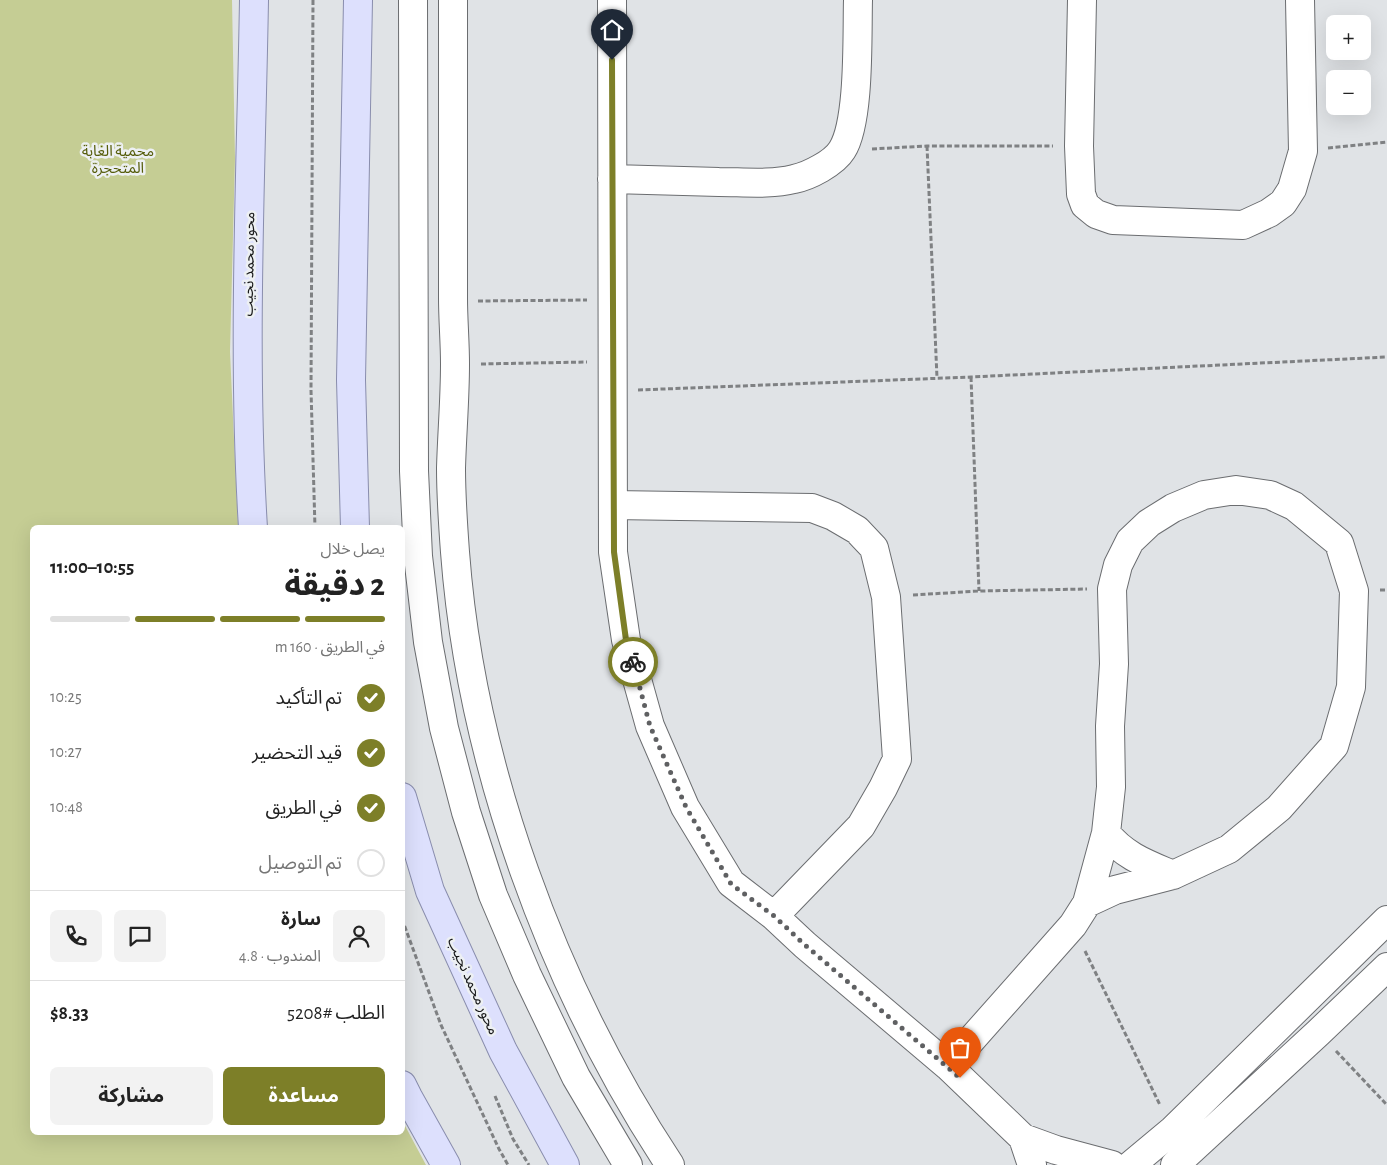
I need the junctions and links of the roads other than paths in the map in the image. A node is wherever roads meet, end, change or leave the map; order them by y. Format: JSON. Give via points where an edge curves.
{"nodes":[{"id":1,"x":254,"y":0,"type":"edge"},
{"id":2,"x":358,"y":0,"type":"edge"},
{"id":3,"x":413,"y":0,"type":"edge"},
{"id":4,"x":453,"y":0,"type":"edge"},
{"id":5,"x":612,"y":0,"type":"edge"},
{"id":6,"x":858,"y":0,"type":"edge"},
{"id":7,"x":1082,"y":0,"type":"edge"},
{"id":8,"x":1300,"y":0,"type":"edge"},
{"id":9,"x":612,"y":178,"type":"junction"},
{"id":10,"x":614,"y":505,"type":"junction"},
{"id":11,"x":253,"y":525,"type":"edge"},
{"id":12,"x":355,"y":525,"type":"edge"},
{"id":13,"x":405,"y":807,"type":"edge"},
{"id":14,"x":1106,"y":833,"type":"junction"},
{"id":15,"x":1173,"y":875,"type":"junction"},
{"id":16,"x":1087,"y":903,"type":"junction"},
{"id":17,"x":774,"y":916,"type":"junction"},
{"id":18,"x":1387,"y":920,"type":"edge"},
{"id":19,"x":1387,"y":967,"type":"edge"},
{"id":20,"x":948,"y":1066,"type":"junction"},
{"id":21,"x":405,"y":1090,"type":"edge"},
{"id":22,"x":1023,"y":1138,"type":"junction"},
{"id":23,"x":446,"y":1165,"type":"edge"},
{"id":24,"x":565,"y":1165,"type":"edge"},
{"id":25,"x":628,"y":1165,"type":"edge"},
{"id":26,"x":670,"y":1165,"type":"edge"},
{"id":27,"x":1032,"y":1165,"type":"edge"},
{"id":28,"x":1112,"y":1165,"type":"edge"},
{"id":29,"x":1131,"y":1165,"type":"edge"},
{"id":30,"x":1175,"y":1165,"type":"edge"}],
"edges":[{"from":1,"to":11,"type":"main road","name":"محور محمد نجيب","via":[[248,341]]},
{"from":2,"to":12,"type":"main road","via":[[351,380]]},
{"from":3,"to":25,"type":"street","via":[[414,470],[418,556],[428,642],[444,728],[466,812],[493,895],[576,1077]]},
{"from":4,"to":26,"type":"street","via":[[455,365],[451,470],[464,637],[501,801],[528,880],[592,1028]]},
{"from":5,"to":9,"type":"street"},
{"from":6,"to":9,"type":"street","via":[[851,126],[842,150],[827,163],[810,174],[763,183]]},
{"from":7,"to":8,"type":"street","via":[[1079,146],[1081,194],[1085,205],[1096,214],[1113,220],[1243,225],[1269,213],[1283,202],[1292,189],[1302,151]]},
{"from":9,"to":10,"type":"street"},
{"from":10,"to":17,"type":"street","via":[[614,552],[626,640],[650,726],[686,807],[731,884]]},
{"from":10,"to":17,"type":"street","via":[[812,508],[857,530],[874,548],[886,598],[897,759],[861,826]]},
{"from":13,"to":24,"type":"main road","name":"محور محمد نجيب","via":[[430,891],[503,1051]]},
{"from":14,"to":15,"type":"street","via":[[1116,845],[1139,860]]},
{"from":14,"to":15,"type":"street","via":[[1111,787],[1112,589],[1118,565],[1130,541],[1149,523],[1173,508],[1204,495],[1236,490],[1270,495],[1294,506],[1340,543],[1354,591],[1352,687],[1334,746],[1279,808],[1229,849]]},
{"from":14,"to":16,"type":"street"},
{"from":15,"to":16,"type":"street","via":[[1115,890]]},
{"from":16,"to":20,"type":"street","via":[[1073,926]]},
{"from":17,"to":20,"type":"street"},
{"from":18,"to":29,"type":"street","via":[[1173,1130]]},
{"from":19,"to":30,"type":"street"},
{"from":20,"to":22,"type":"street"},
{"from":21,"to":23,"type":"main road"},
{"from":22,"to":27,"type":"street"},
{"from":22,"to":28,"type":"street"}]}
